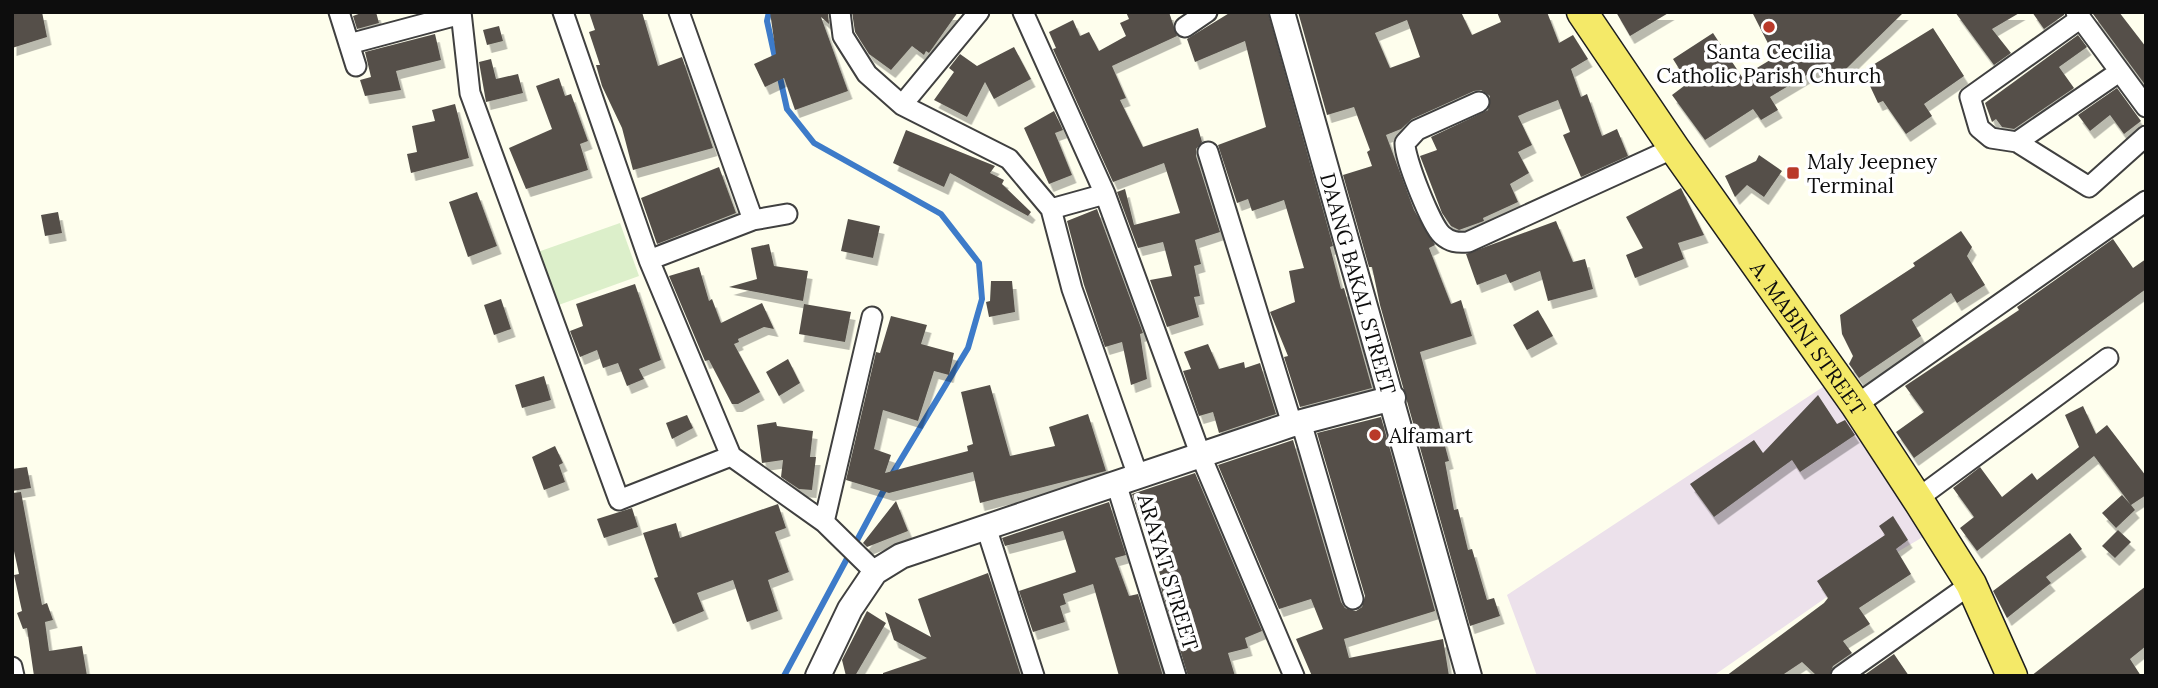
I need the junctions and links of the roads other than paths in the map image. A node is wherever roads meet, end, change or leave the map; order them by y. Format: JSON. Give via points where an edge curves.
{"nodes":[{"id":1,"x":339,"y":12,"type":"edge"},
{"id":2,"x":563,"y":12,"type":"edge"},
{"id":3,"x":679,"y":12,"type":"edge"},
{"id":4,"x":840,"y":12,"type":"edge"},
{"id":5,"x":979,"y":12,"type":"edge"},
{"id":6,"x":1023,"y":12,"type":"edge"},
{"id":7,"x":1207,"y":12,"type":"edge"},
{"id":8,"x":1282,"y":12,"type":"edge"},
{"id":9,"x":1583,"y":12,"type":"edge"},
{"id":10,"x":461,"y":13,"type":"edge"},
{"id":11,"x":2078,"y":15,"type":"edge"},
{"id":12,"x":1185,"y":27,"type":"dead end"},
{"id":13,"x":349,"y":44,"type":"junction"},
{"id":14,"x":356,"y":66,"type":"dead end"},
{"id":15,"x":2119,"y":72,"type":"junction"},
{"id":16,"x":1479,"y":103,"type":"dead end"},
{"id":17,"x":902,"y":105,"type":"junction"},
{"id":18,"x":2146,"y":107,"type":"edge"},
{"id":19,"x":2146,"y":136,"type":"edge"},
{"id":20,"x":2018,"y":142,"type":"junction"},
{"id":21,"x":1674,"y":148,"type":"junction"},
{"id":22,"x":1208,"y":152,"type":"dead end"},
{"id":23,"x":1105,"y":194,"type":"junction"},
{"id":24,"x":2146,"y":201,"type":"edge"},
{"id":25,"x":1051,"y":209,"type":"junction"},
{"id":26,"x":787,"y":214,"type":"dead end"},
{"id":27,"x":753,"y":220,"type":"junction"},
{"id":28,"x":649,"y":260,"type":"junction"},
{"id":29,"x":872,"y":317,"type":"dead end"},
{"id":30,"x":2108,"y":358,"type":"dead end"},
{"id":31,"x":1393,"y":398,"type":"junction"},
{"id":32,"x":1856,"y":405,"type":"junction"},
{"id":33,"x":1296,"y":423,"type":"junction"},
{"id":34,"x":731,"y":456,"type":"junction"},
{"id":35,"x":1201,"y":456,"type":"junction"},
{"id":36,"x":1127,"y":479,"type":"junction"},
{"id":37,"x":1917,"y":499,"type":"junction"},
{"id":38,"x":824,"y":522,"type":"junction"},
{"id":39,"x":986,"y":527,"type":"junction"},
{"id":40,"x":875,"y":572,"type":"junction"},
{"id":41,"x":1971,"y":584,"type":"junction"},
{"id":42,"x":1353,"y":599,"type":"dead end"},
{"id":43,"x":12,"y":667,"type":"edge"},
{"id":44,"x":14,"y":676,"type":"edge"},
{"id":45,"x":818,"y":676,"type":"edge"},
{"id":46,"x":1034,"y":676,"type":"edge"},
{"id":47,"x":1176,"y":676,"type":"edge"},
{"id":48,"x":1294,"y":676,"type":"edge"},
{"id":49,"x":1469,"y":676,"type":"edge"},
{"id":50,"x":1841,"y":676,"type":"edge"},
{"id":51,"x":2012,"y":676,"type":"edge"}],
"edges":[{"from":1,"to":13,"type":"street"},
{"from":2,"to":28,"type":"street"},
{"from":3,"to":27,"type":"street"},
{"from":4,"to":17,"type":"street","via":[[843,36],[867,74]]},
{"from":5,"to":17,"type":"street"},
{"from":6,"to":23,"type":"street"},
{"from":7,"to":12,"type":"street"},
{"from":8,"to":31,"type":"street","name":"DAANG BAKAL STREET"},
{"from":9,"to":21,"type":"main road","name":"A. MABINI STREET"},
{"from":10,"to":13,"type":"street"},
{"from":10,"to":34,"type":"street","via":[[470,93],[619,500]]},
{"from":11,"to":15,"type":"street"},
{"from":11,"to":20,"type":"street","via":[[1970,97],[1979,128],[1992,138]]},
{"from":13,"to":14,"type":"street"},
{"from":15,"to":18,"type":"street"},
{"from":15,"to":20,"type":"street"},
{"from":16,"to":21,"type":"street","via":[[1417,130],[1405,143],[1407,158],[1440,233],[1454,243],[1468,242]]},
{"from":17,"to":25,"type":"street","via":[[1009,159]]},
{"from":19,"to":20,"type":"street","via":[[2090,187]]},
{"from":21,"to":32,"type":"main road","name":"A. MABINI STREET"},
{"from":22,"to":33,"type":"street"},
{"from":23,"to":25,"type":"street"},
{"from":23,"to":35,"type":"street"},
{"from":24,"to":32,"type":"street"},
{"from":25,"to":36,"type":"street","name":"ARAYAT STREET"},
{"from":26,"to":27,"type":"street"},
{"from":27,"to":28,"type":"street"},
{"from":28,"to":34,"type":"street"},
{"from":29,"to":38,"type":"street"},
{"from":30,"to":37,"type":"street"},
{"from":31,"to":33,"type":"street"},
{"from":31,"to":49,"type":"street","name":"DAANG BAKAL STREET"},
{"from":32,"to":37,"type":"main road","name":"A. MABINI STREET"},
{"from":33,"to":35,"type":"street"},
{"from":33,"to":42,"type":"street"},
{"from":34,"to":38,"type":"street"},
{"from":35,"to":36,"type":"street"},
{"from":35,"to":48,"type":"street"},
{"from":36,"to":39,"type":"street"},
{"from":36,"to":47,"type":"street","name":"ARAYAT STREET"},
{"from":37,"to":41,"type":"main road","name":"A. MABINI STREET"},
{"from":38,"to":40,"type":"street"},
{"from":39,"to":40,"type":"street","via":[[901,556]]},
{"from":39,"to":46,"type":"street"},
{"from":40,"to":45,"type":"street","via":[[850,609]]},
{"from":41,"to":50,"type":"street"},
{"from":41,"to":51,"type":"main road","name":"A. MABINI STREET"},
{"from":43,"to":44,"type":"street"}]}
